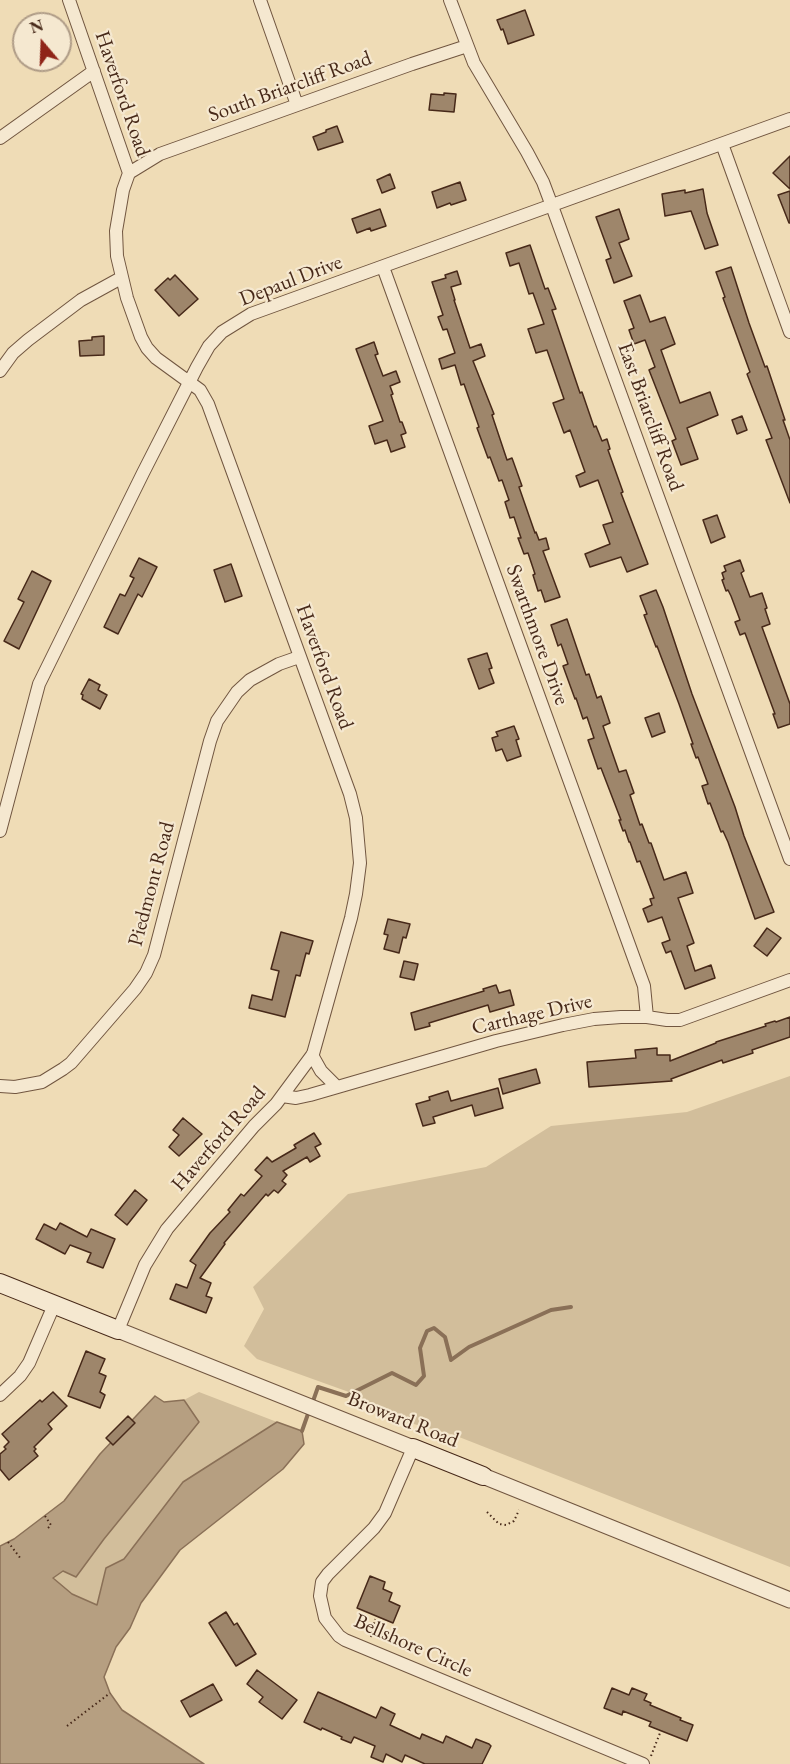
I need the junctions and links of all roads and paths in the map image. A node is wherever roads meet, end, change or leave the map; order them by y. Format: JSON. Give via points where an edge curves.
{"nodes":[{"id":1,"x":69,"y":0,"type":"edge"},
{"id":2,"x":260,"y":0,"type":"edge"},
{"id":3,"x":450,"y":0,"type":"edge"},
{"id":4,"x":467,"y":46,"type":"junction"},
{"id":5,"x":94,"y":71,"type":"junction"},
{"id":6,"x":297,"y":105,"type":"junction"},
{"id":7,"x":790,"y":119,"type":"edge"},
{"id":8,"x":0,"y":138,"type":"edge"},
{"id":9,"x":722,"y":144,"type":"junction"},
{"id":10,"x":129,"y":173,"type":"junction"},
{"id":11,"x":552,"y":206,"type":"junction"},
{"id":12,"x":383,"y":267,"type":"junction"},
{"id":13,"x":121,"y":278,"type":"junction"},
{"id":14,"x":790,"y":332,"type":"edge"},
{"id":15,"x":0,"y":371,"type":"edge"},
{"id":16,"x":189,"y":382,"type":"junction"},
{"id":17,"x":299,"y":657,"type":"junction"},
{"id":18,"x":0,"y":831,"type":"edge"},
{"id":19,"x":790,"y":859,"type":"edge"},
{"id":20,"x":790,"y":980,"type":"edge"},
{"id":21,"x":647,"y":1017,"type":"junction"},
{"id":22,"x":312,"y":1055,"type":"junction"},
{"id":23,"x":0,"y":1086,"type":"edge"},
{"id":24,"x":337,"y":1087,"type":"junction"},
{"id":25,"x":282,"y":1096,"type":"junction"},
{"id":26,"x":0,"y":1283,"type":"edge"},
{"id":27,"x":54,"y":1305,"type":"junction"},
{"id":28,"x":118,"y":1330,"type":"junction"},
{"id":29,"x":0,"y":1395,"type":"edge"},
{"id":30,"x":413,"y":1448,"type":"junction"},
{"id":31,"x":483,"y":1476,"type":"joint"},
{"id":32,"x":519,"y":1510,"type":"dead end"},
{"id":33,"x":487,"y":1512,"type":"dead end"},
{"id":34,"x":45,"y":1516,"type":"dead end"},
{"id":35,"x":46,"y":1530,"type":"dead end"},
{"id":36,"x":8,"y":1542,"type":"dead end"},
{"id":37,"x":21,"y":1559,"type":"dead end"},
{"id":38,"x":790,"y":1600,"type":"edge"},
{"id":39,"x":375,"y":1619,"type":"dead end"},
{"id":40,"x":366,"y":1649,"type":"junction"},
{"id":41,"x":110,"y":1693,"type":"dead end"},
{"id":42,"x":67,"y":1726,"type":"dead end"},
{"id":43,"x":660,"y":1733,"type":"dead end"},
{"id":44,"x":645,"y":1764,"type":"edge"}],
"edges":[{"from":1,"to":5,"type":"street","name":"Haverford Road"},
{"from":2,"to":6,"type":"street"},
{"from":3,"to":4,"type":"street","name":"East Briarcliff Road"},
{"from":4,"to":6,"type":"street","name":"South Briarcliff Road"},
{"from":4,"to":11,"type":"street","name":"East Briarcliff Road","via":[[543,182]]},
{"from":5,"to":8,"type":"street"},
{"from":5,"to":10,"type":"street","name":"Haverford Road"},
{"from":6,"to":10,"type":"street","name":"South Briarcliff Road","via":[[160,153]]},
{"from":7,"to":9,"type":"street","name":"Depaul Drive"},
{"from":9,"to":11,"type":"street","name":"Depaul Drive"},
{"from":9,"to":14,"type":"street"},
{"from":10,"to":13,"type":"street","name":"Haverford Road","via":[[117,223]]},
{"from":11,"to":12,"type":"street","name":"Depaul Drive"},
{"from":11,"to":19,"type":"street","name":"East Briarcliff Road"},
{"from":12,"to":16,"type":"street","name":"Depaul Drive","via":[[242,318],[209,346]]},
{"from":12,"to":21,"type":"street","name":"Swarthmore Drive","via":[[644,986]]},
{"from":13,"to":15,"type":"street","via":[[81,300],[28,340]]},
{"from":13,"to":16,"type":"street","name":"Haverford Road","via":[[147,348]]},
{"from":16,"to":17,"type":"street","name":"Haverford Road","via":[[200,390],[208,404]]},
{"from":16,"to":18,"type":"street","name":"Depaul Drive","via":[[39,684]]},
{"from":17,"to":22,"type":"street","name":"Haverford Road","via":[[350,794],[360,863],[351,918]]},
{"from":17,"to":23,"type":"street","name":"Piedmont Road","via":[[250,680],[217,721],[154,955],[140,981],[63,1070],[42,1082]]},
{"from":20,"to":21,"type":"street","name":"Carthage Drive","via":[[680,1020]]},
{"from":21,"to":24,"type":"street","name":"Carthage Drive","via":[[603,1018],[563,1025]]},
{"from":22,"to":24,"type":"street"},
{"from":22,"to":25,"type":"street","name":"Haverford Road"},
{"from":24,"to":25,"type":"street","name":"Carthage Drive","via":[[296,1098]]},
{"from":25,"to":28,"type":"street","name":"Haverford Road","via":[[167,1229],[145,1265]]},
{"from":26,"to":27,"type":"main road","name":"Broward Road"},
{"from":27,"to":28,"type":"main road","name":"Broward Road"},
{"from":27,"to":29,"type":"street","via":[[29,1363]]},
{"from":28,"to":30,"type":"street","name":"Broward Road"},
{"from":30,"to":31,"type":"main road","name":"Broward Road"},
{"from":30,"to":40,"type":"street","name":"Bellshore Circle","via":[[385,1513],[322,1582],[320,1596],[325,1618],[339,1636]]},
{"from":31,"to":38,"type":"street","name":"Broward Road"},
{"from":32,"to":33,"type":"path","via":[[514,1521],[506,1525],[499,1524]]},
{"from":34,"to":35,"type":"path","via":[[51,1525]]},
{"from":36,"to":37,"type":"path"},
{"from":39,"to":40,"type":"path"},
{"from":40,"to":44,"type":"street","name":"Bellshore Circle"},
{"from":41,"to":42,"type":"path"},
{"from":43,"to":44,"type":"path"}]}
